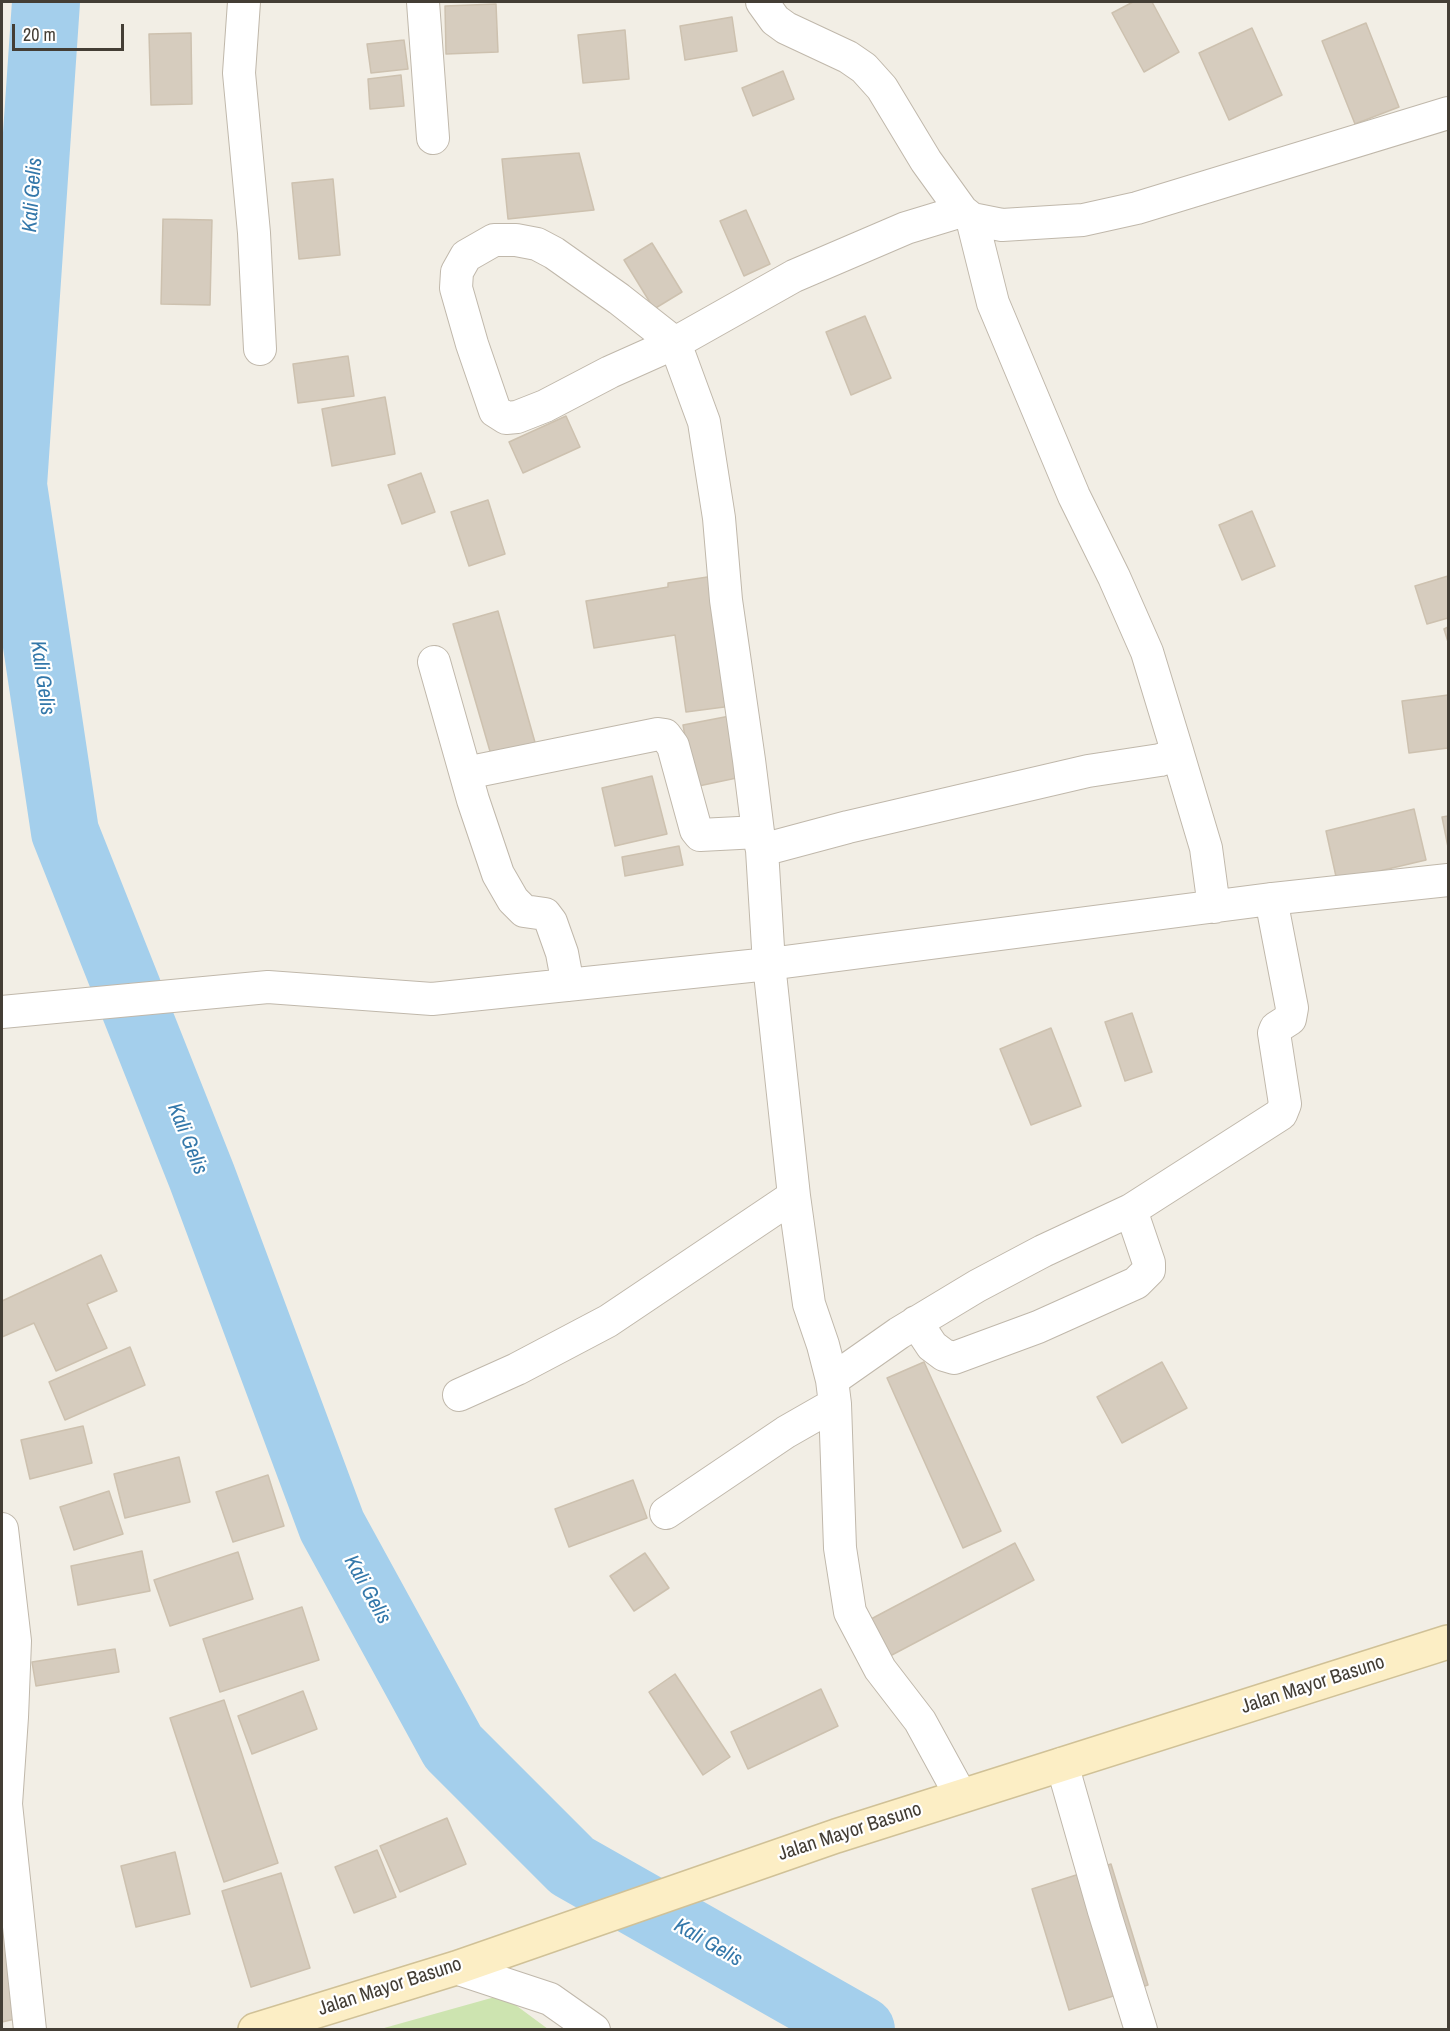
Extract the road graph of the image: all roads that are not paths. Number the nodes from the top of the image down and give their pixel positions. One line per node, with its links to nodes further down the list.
1 (244, 2): 8 (street)
2 (423, 2): 5 (street)
3 (762, 2): 6 (street)
4 (1449, 113): 6 (street)
5 (432, 138)
6 (967, 215): 7 (street); 10 (street)
7 (675, 343): 7 (street); 12 (street)
8 (260, 348)
9 (434, 663): 11 (street)
10 (1178, 754): 12 (street); 15 (street)
11 (466, 773): 12 (street); 17 (street)
12 (760, 841): 16 (street)
13 (1449, 880): 14 (street)
14 (1271, 899): 15 (street); 20 (street)
15 (1214, 907): 16 (street)
16 (769, 964): 17 (street); 19 (street)
17 (568, 985): 18 (street)
18 (2, 1012)
19 (794, 1196): 22 (street); 23 (street)
20 (1131, 1210): 21 (street); 21 (street)
21 (916, 1322): 22 (street)
22 (834, 1392): 24 (street); 28 (street)
23 (459, 1395)
24 (666, 1513)
25 (2, 1528): 30 (street)
26 (1449, 1642): 27 (main road, Jalan Mayor Basuno)
27 (1062, 1764): 28 (main road, Jalan Mayor Basuno); 33 (street)
28 (961, 1796): 29 (main road, Jalan Mayor Basuno)
29 (469, 1962): 31 (main road, Jalan Mayor Basuno); 32 (street)
30 (30, 2030)
31 (255, 2030)
32 (594, 2030)
33 (1141, 2030)

